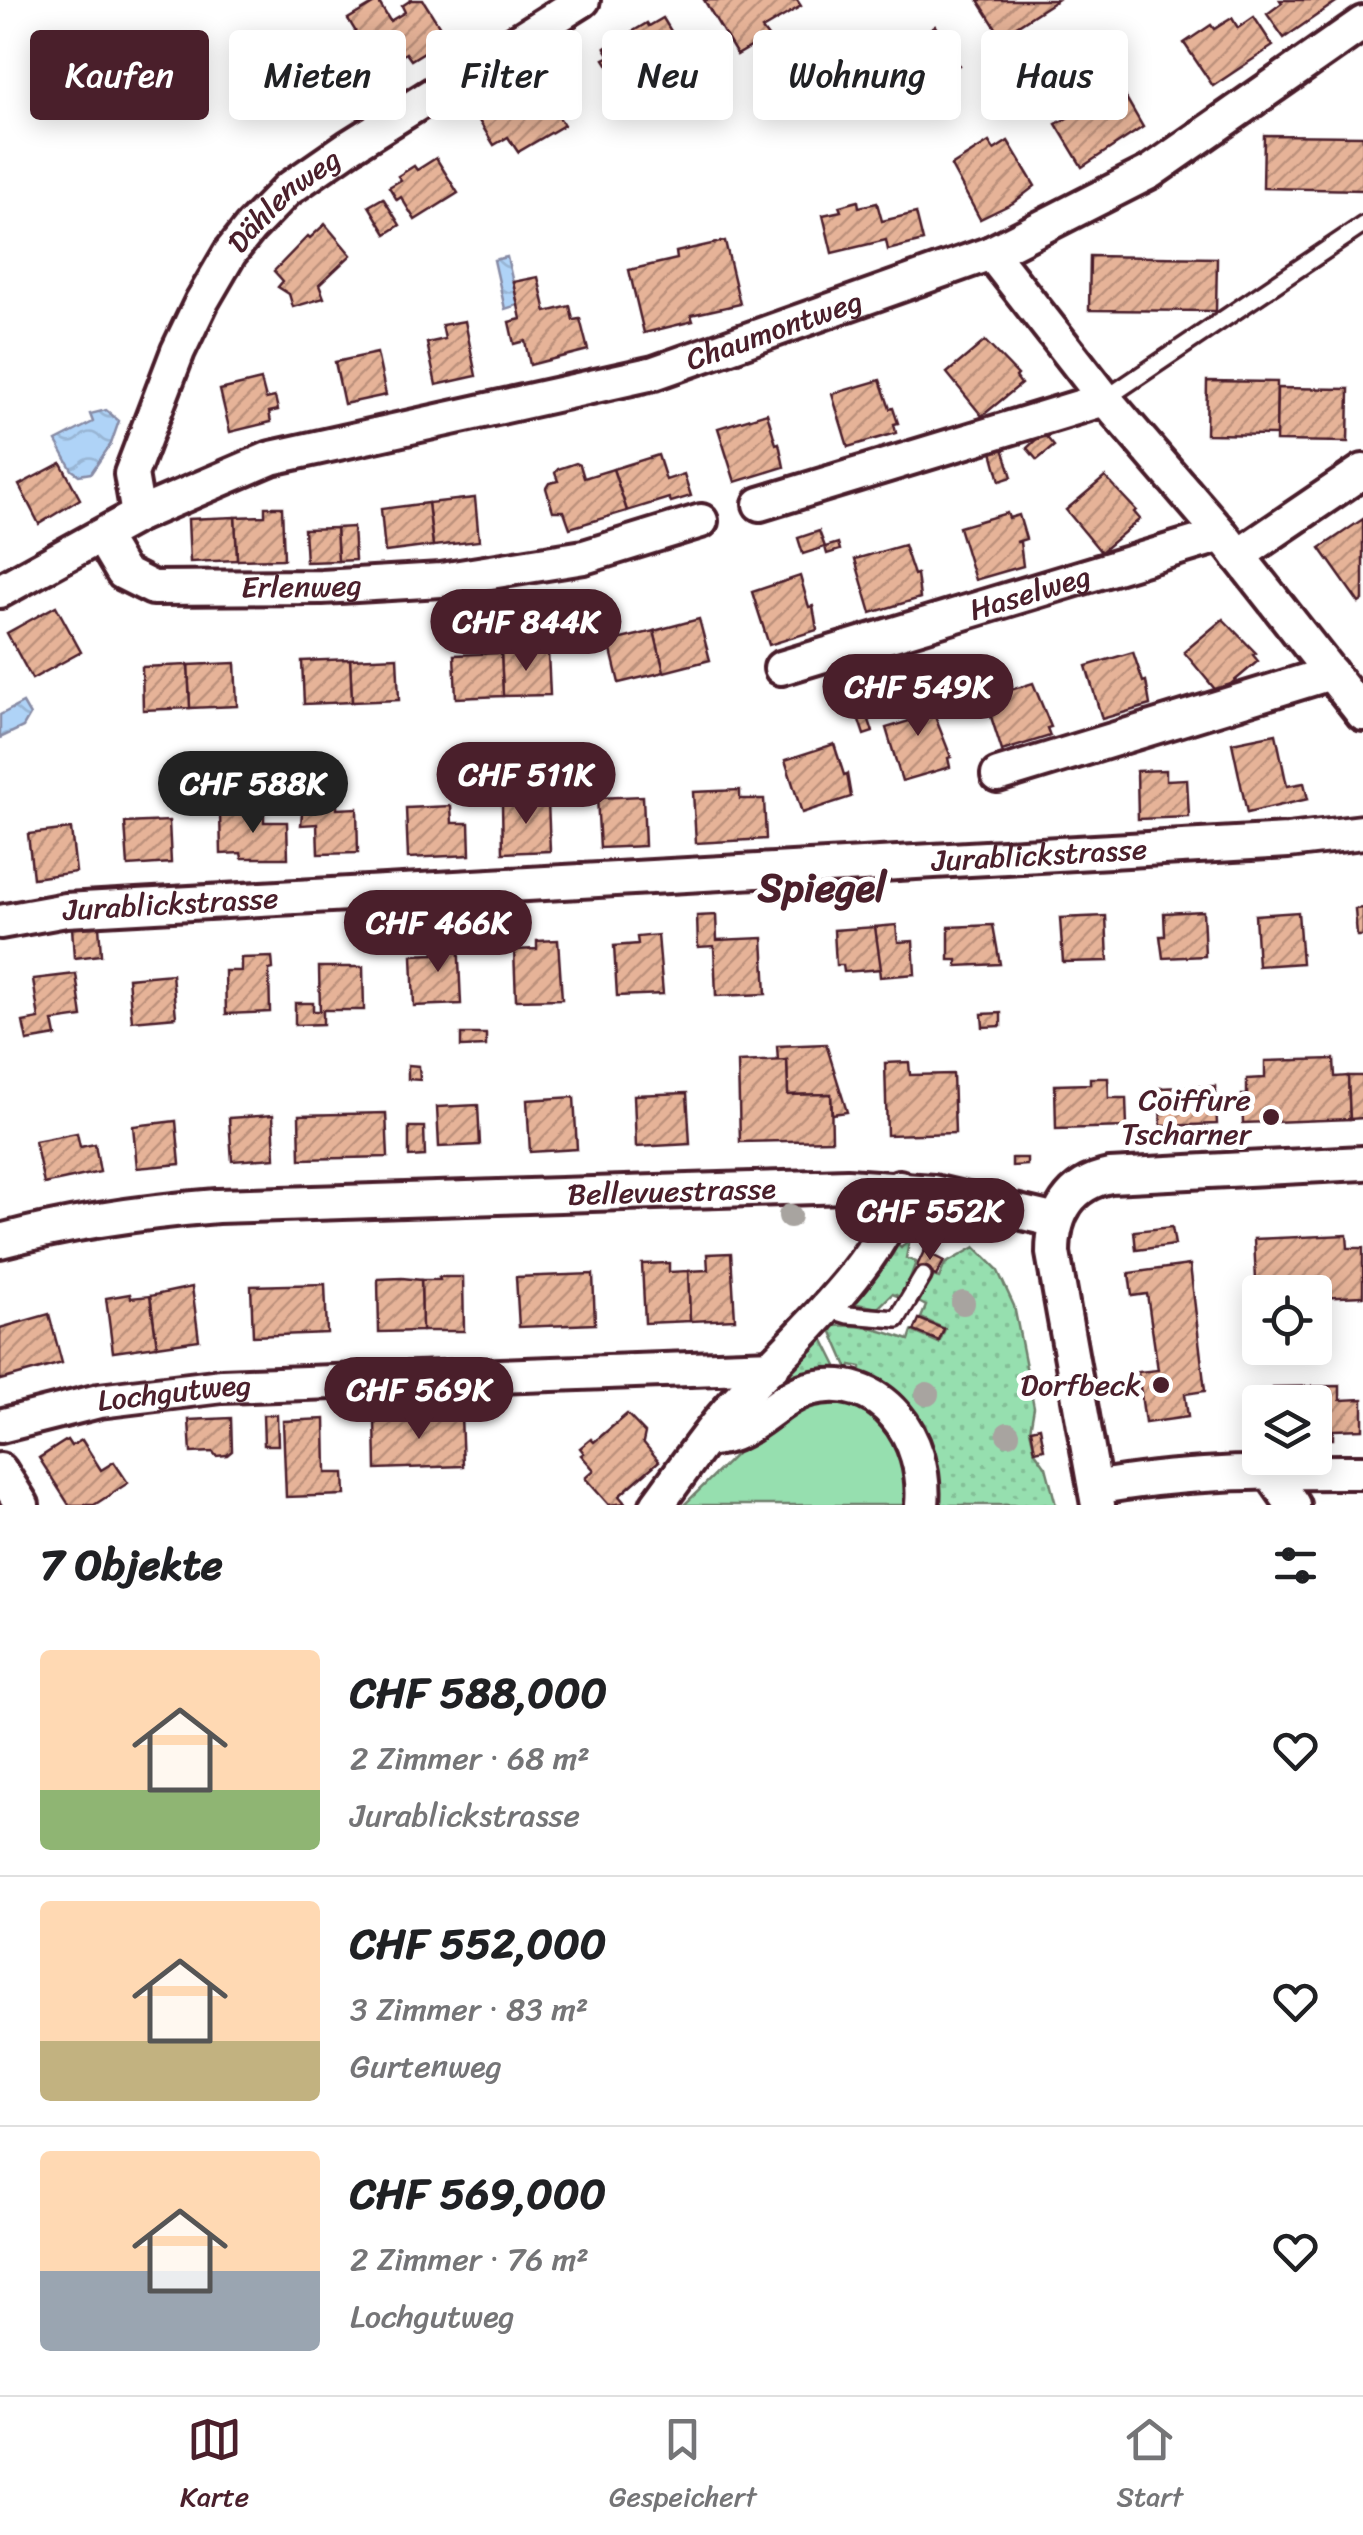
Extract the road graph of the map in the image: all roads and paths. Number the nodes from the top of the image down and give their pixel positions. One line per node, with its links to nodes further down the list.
1 (583, 0): 8 (street, Dählenweg)
2 (1363, 24): 4 (street, Chaumontweg)
3 (1363, 225): 5 (lane)
4 (992, 252): 5 (street); 8 (street, Chaumontweg)
5 (1105, 399): 7 (street); 11 (street)
6 (1363, 471): 11 (street, Haselweg)
7 (760, 504)
8 (138, 515): 10 (street, Chaumontweg)
9 (700, 521): 10 (street, Erlenweg)
10 (101, 536): 12 (street, Chaumontweg)
11 (1230, 546): 13 (street, Haselweg); 14 (street)
12 (0, 591)
13 (780, 668)
14 (1331, 674): 15 (street); 16 (street)
15 (1363, 714)
16 (998, 775)
17 (1363, 832): 18 (street, Jurablickstrasse)
18 (0, 922)
19 (1363, 1163): 21 (street)
20 (899, 1187): 21 (street, Bellevuestrasse); 22 (street, Bellevuestrasse); 24 (street)
21 (1057, 1222): 33 (street)
22 (0, 1241)
23 (923, 1276): 24 (lane)
24 (825, 1308): 25 (street)
25 (772, 1366): 26 (street, Lochgutweg); 27 (street)
26 (0, 1426)
27 (706, 1440): 35 (street); 36 (street)
28 (0, 1470): 34 (street)
29 (1332, 1472): 30 (street)
30 (1363, 1472)
31 (1242, 1474): 33 (street)
32 (1272, 1475): 37 (street)
33 (1097, 1497)
34 (22, 1505)
35 (657, 1505)
36 (922, 1505)
37 (1293, 1505)

